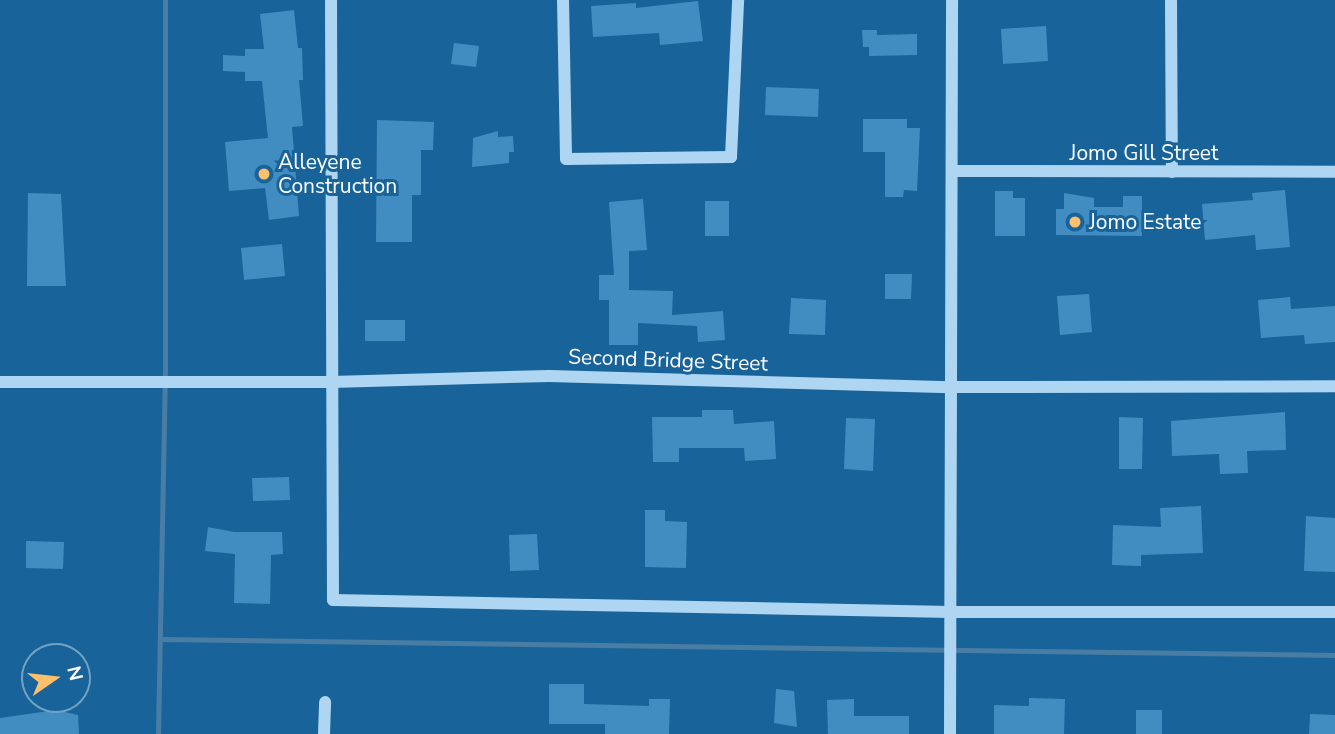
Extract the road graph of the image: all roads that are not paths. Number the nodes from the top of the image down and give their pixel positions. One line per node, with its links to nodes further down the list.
1 (331, 0): 10 (street)
2 (563, 0): 3 (street)
3 (738, 0)
4 (952, 0): 6 (street)
5 (1171, 0): 7 (street)
6 (953, 172): 7 (street, Jomo Gill Street); 12 (street)
7 (1172, 172): 8 (street, Jomo Gill Street)
8 (1335, 172)
9 (0, 382): 10 (street, Second Bridge Street)
10 (331, 382): 12 (street, Second Bridge Street); 13 (street)
11 (1335, 386): 12 (street, Second Bridge Street)
12 (950, 387): 13 (street)
13 (951, 612): 14 (street); 17 (street)
14 (1335, 612)
15 (325, 702): 16 (street)
16 (324, 734)
17 (950, 734)

